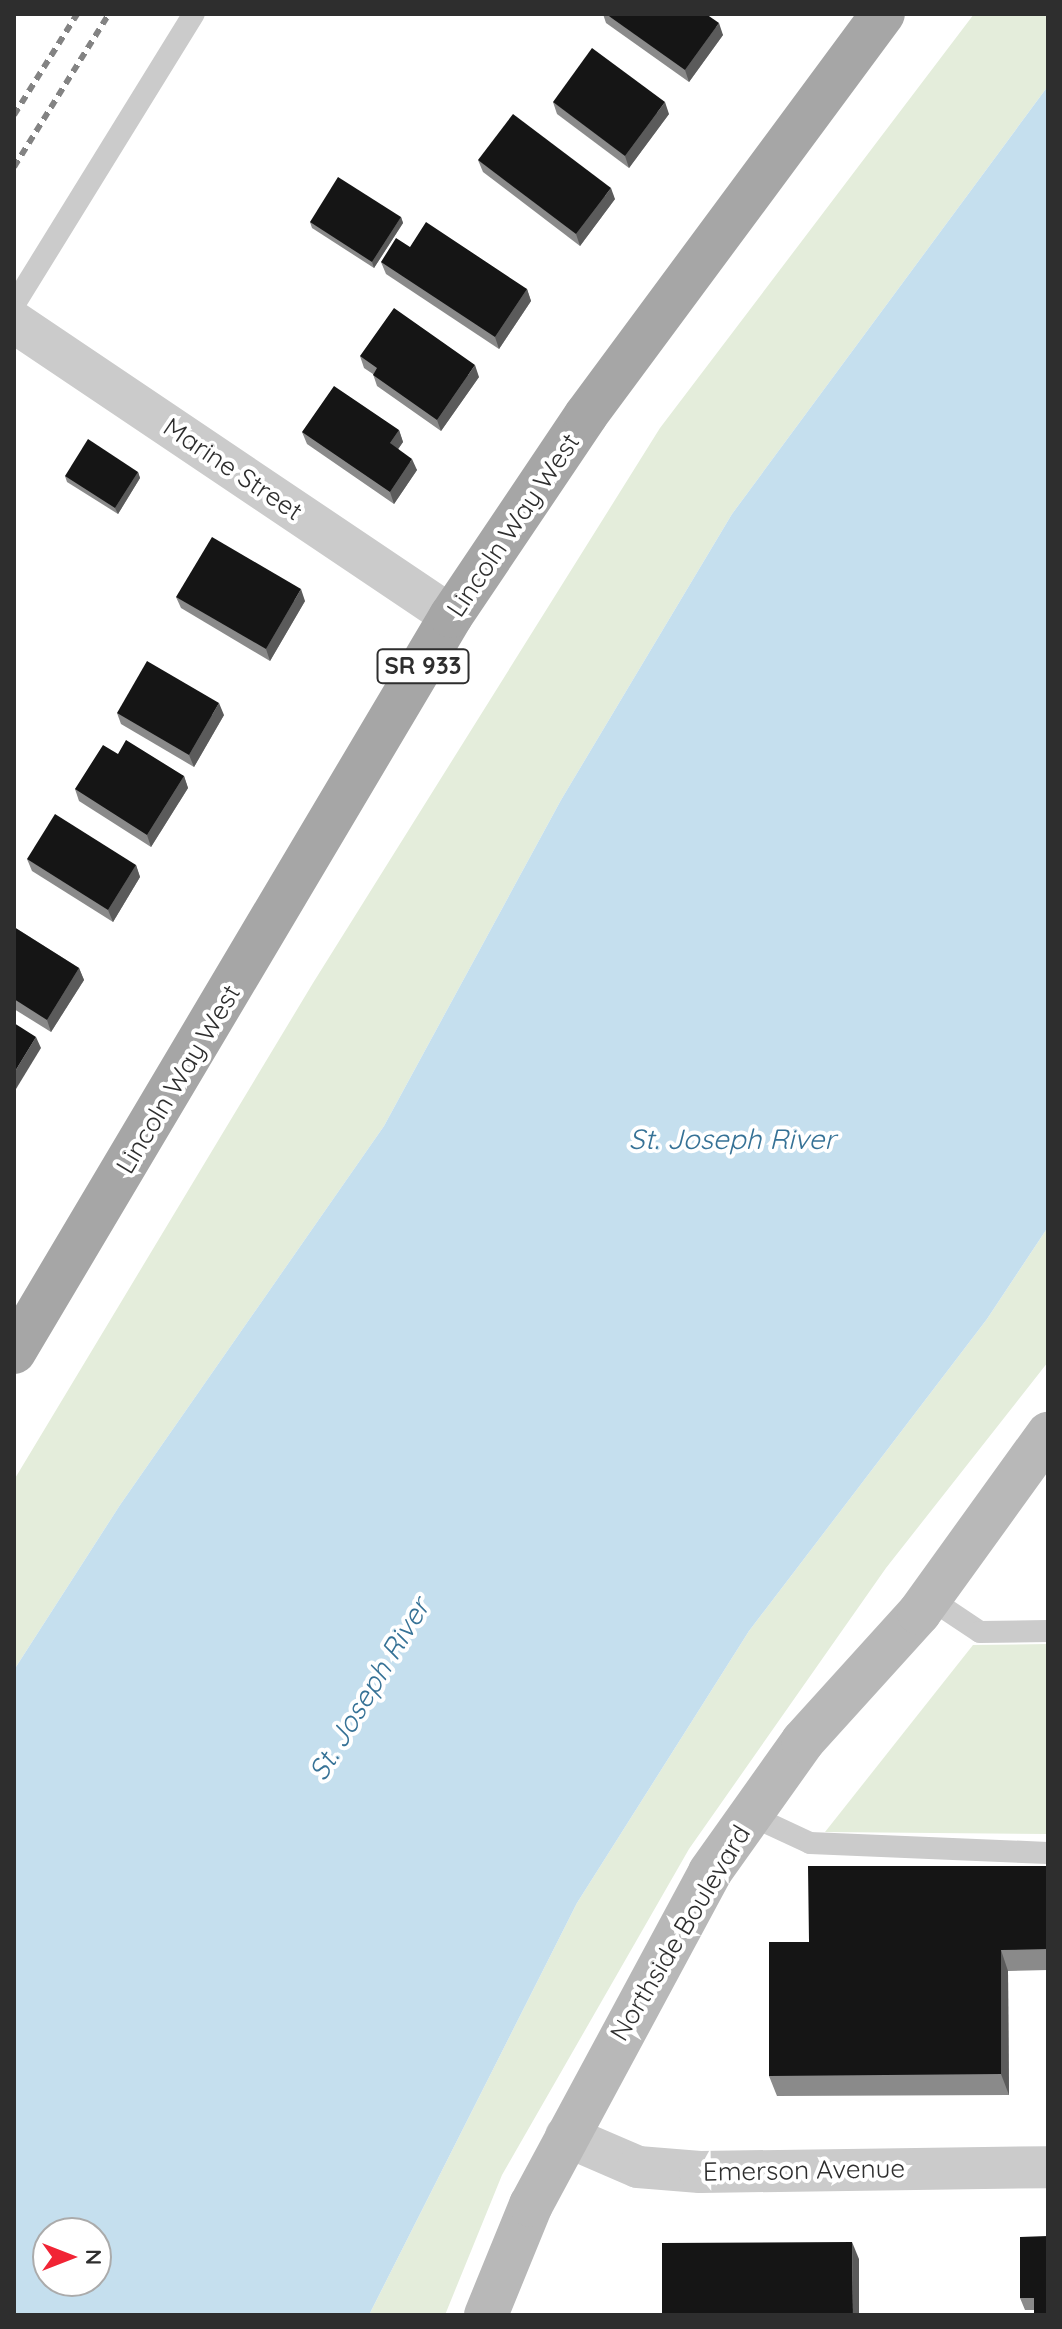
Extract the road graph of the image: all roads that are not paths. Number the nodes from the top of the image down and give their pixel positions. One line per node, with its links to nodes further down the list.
1 (194, 14): 3 (lane)
2 (883, 14): 5 (main road, Lincoln Way West / SR 933)
3 (14, 305)
4 (14, 322): 5 (street, Marine Street)
5 (451, 616): 6 (main road, Lincoln Way West / SR 933)
6 (26, 1306): 7 (main road, Lincoln Way West / SR 933)
7 (14, 1352)
8 (1048, 1434): 9 (street, Northside Boulevard)
9 (929, 1598): 10 (lane); 11 (street, Northside Boulevard)
10 (1048, 1631)
11 (750, 1815): 12 (lane); 13 (street, Northside Boulevard)
12 (1048, 1853)
13 (566, 2136): 14 (street, Emerson Avenue); 15 (street, Northside Boulevard)
14 (1048, 2167)
15 (486, 2315)

